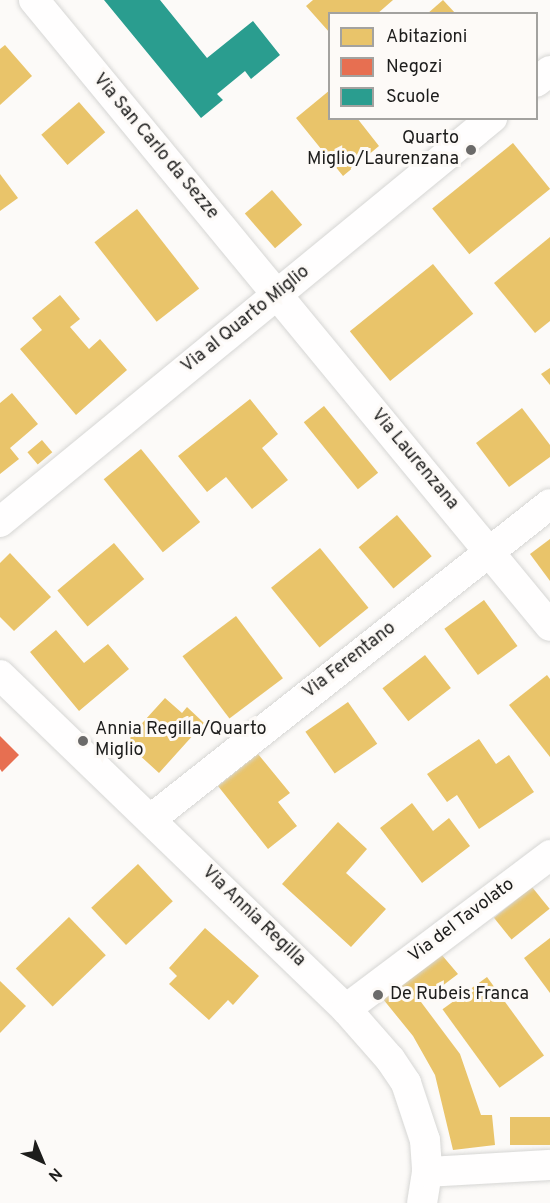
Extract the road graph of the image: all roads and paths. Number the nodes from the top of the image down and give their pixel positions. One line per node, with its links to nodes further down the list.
1 (34, 0): 5 (street, Via San Carlo da Sezze)
2 (550, 71): 3 (street)
3 (538, 81)
4 (490, 120): 5 (street, Via al Quarto Miglio)
5 (277, 294): 7 (street, Via al Quarto Miglio); 8 (street, Via Laurenzana)
6 (550, 504): 8 (street, Via Ferentano)
7 (0, 522)
8 (489, 551): 9 (street, Via Laurenzana); 11 (street, Via Ferentano)
9 (550, 626)
10 (0, 675): 11 (street, Via Annia Regilla)
11 (151, 819): 13 (street, Via Annia Regilla)
12 (550, 855): 13 (street, Via del Tavolato)
13 (346, 1009): 15 (street, Via Annia Regilla)
14 (550, 1165): 15 (street)
15 (427, 1172): 16 (street, Via Annia Regilla)
16 (422, 1203)

